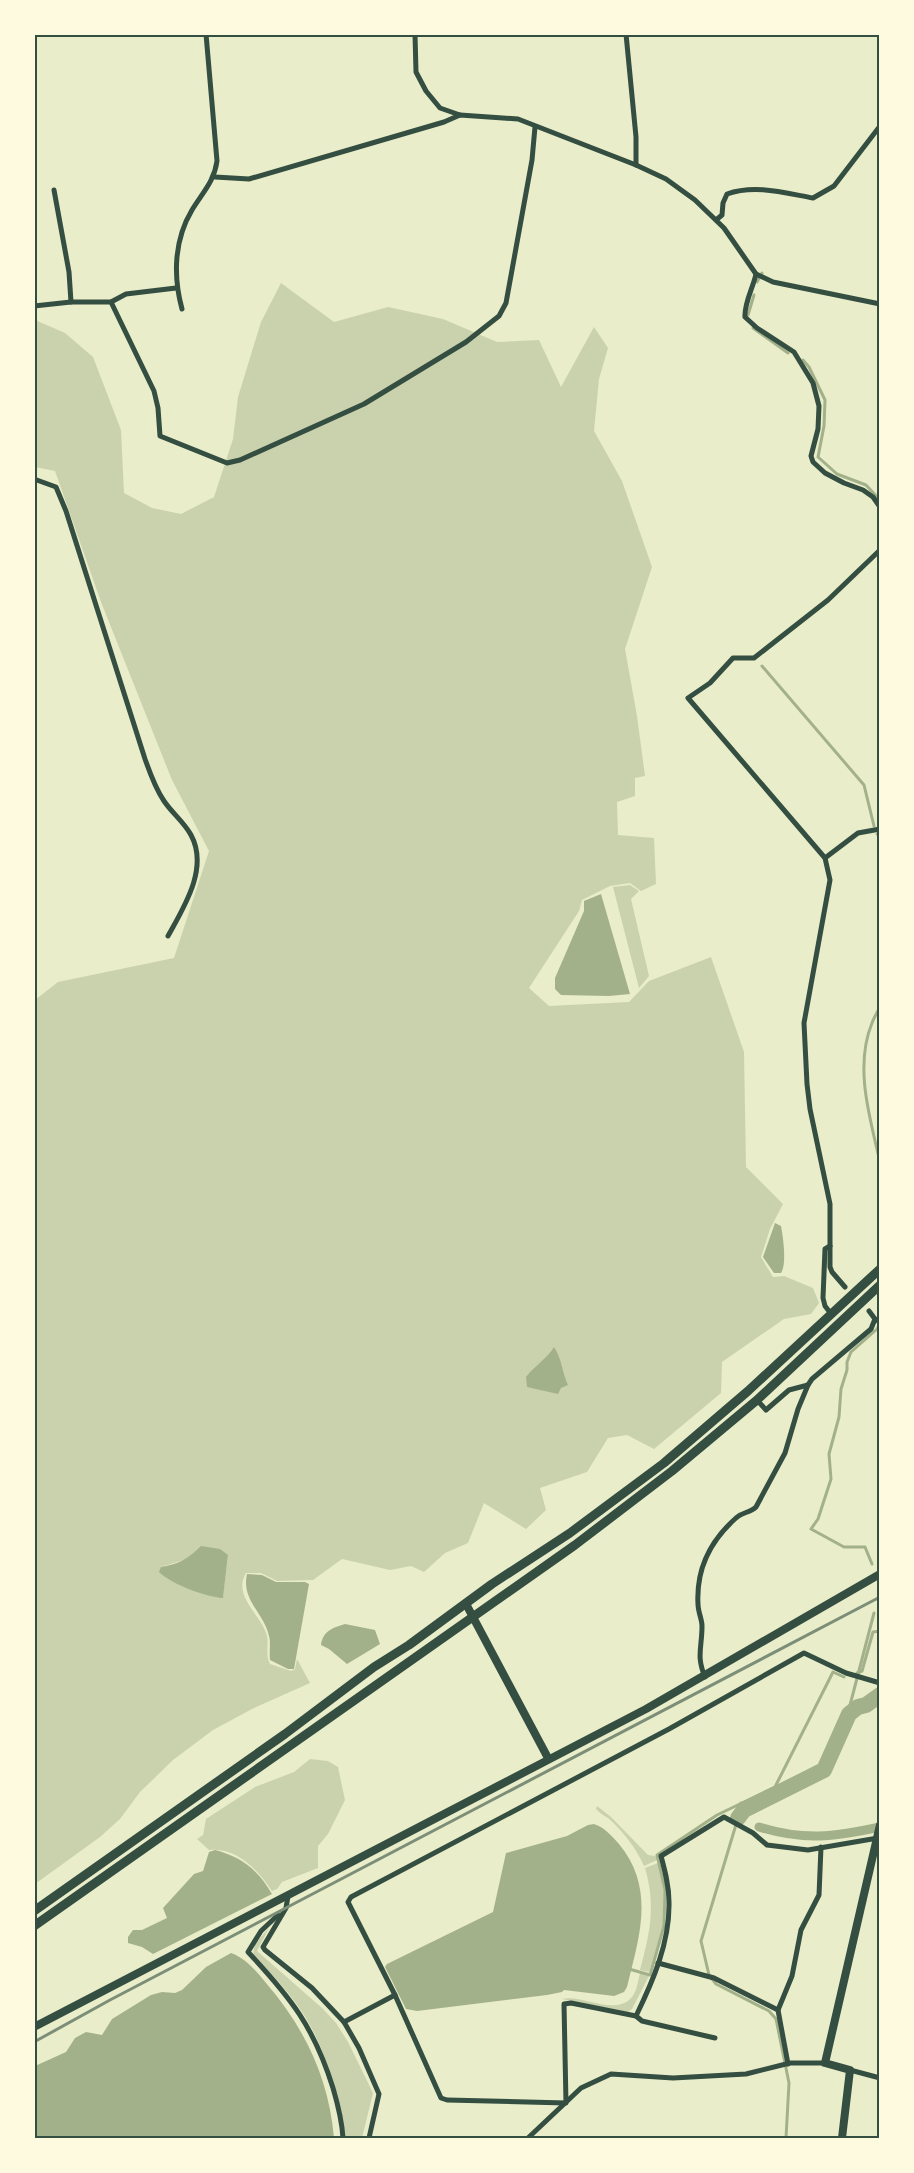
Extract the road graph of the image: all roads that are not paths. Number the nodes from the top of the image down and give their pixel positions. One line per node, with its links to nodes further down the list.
1 (206, 34): 8 (street)
2 (415, 34): 4 (street)
3 (626, 34): 7 (street)
4 (460, 115): 6 (street); 8 (street)
5 (879, 126): 10 (street)
6 (535, 127): 7 (street); 14 (street)
7 (636, 165): 10 (street)
8 (215, 177): 12 (street)
9 (54, 190): 13 (street)
10 (716, 219): 11 (street)
11 (759, 275): 15 (street); 19 (street)
12 (176, 288): 14 (street); 17 (street)
13 (71, 302): 14 (street); 16 (street)
14 (111, 302)
15 (879, 304)
16 (34, 306)
17 (182, 309)
18 (34, 479): 23 (street)
19 (879, 507)
20 (879, 550): 22 (street)
21 (879, 829): 22 (street)
22 (825, 858): 24 (street)
23 (168, 936)
24 (830, 1246): 27 (street); 29 (street)
25 (879, 1269): 29 (highway)
26 (879, 1285): 32 (highway)
27 (845, 1287)
28 (869, 1311): 30 (street)
29 (832, 1315): 34 (highway)
30 (878, 1321): 31 (street)
31 (807, 1385): 32 (street); 36 (street)
32 (757, 1400): 35 (highway)
33 (879, 1574): 36 (main road)
34 (466, 1604): 35 (main road); 43 (highway)
35 (474, 1616): 38 (main road); 44 (highway)
36 (705, 1677): 38 (main road)
37 (879, 1683): 46 (street)
38 (548, 1758): 41 (main road)
39 (878, 1833): 40 (street); 52 (main road)
40 (821, 1847): 45 (street); 47 (street)
41 (288, 1896): 42 (street); 50 (main road)
42 (286, 1908): 49 (street); 57 (street)
43 (34, 1911)
44 (34, 1926)
45 (658, 1962): 47 (street); 48 (street)
46 (395, 1995): 49 (street); 56 (street)
47 (778, 2010): 53 (street)
48 (636, 2016): 51 (street); 56 (street)
49 (344, 2022): 58 (street)
50 (34, 2027)
51 (716, 2038)
52 (825, 2062): 53 (street); 54 (main road)
53 (786, 2065): 56 (street)
54 (850, 2070): 55 (street); 60 (main road)
55 (879, 2078)
56 (566, 2103): 59 (street)
57 (343, 2139)
58 (369, 2139)
59 (528, 2139)
60 (842, 2139)

